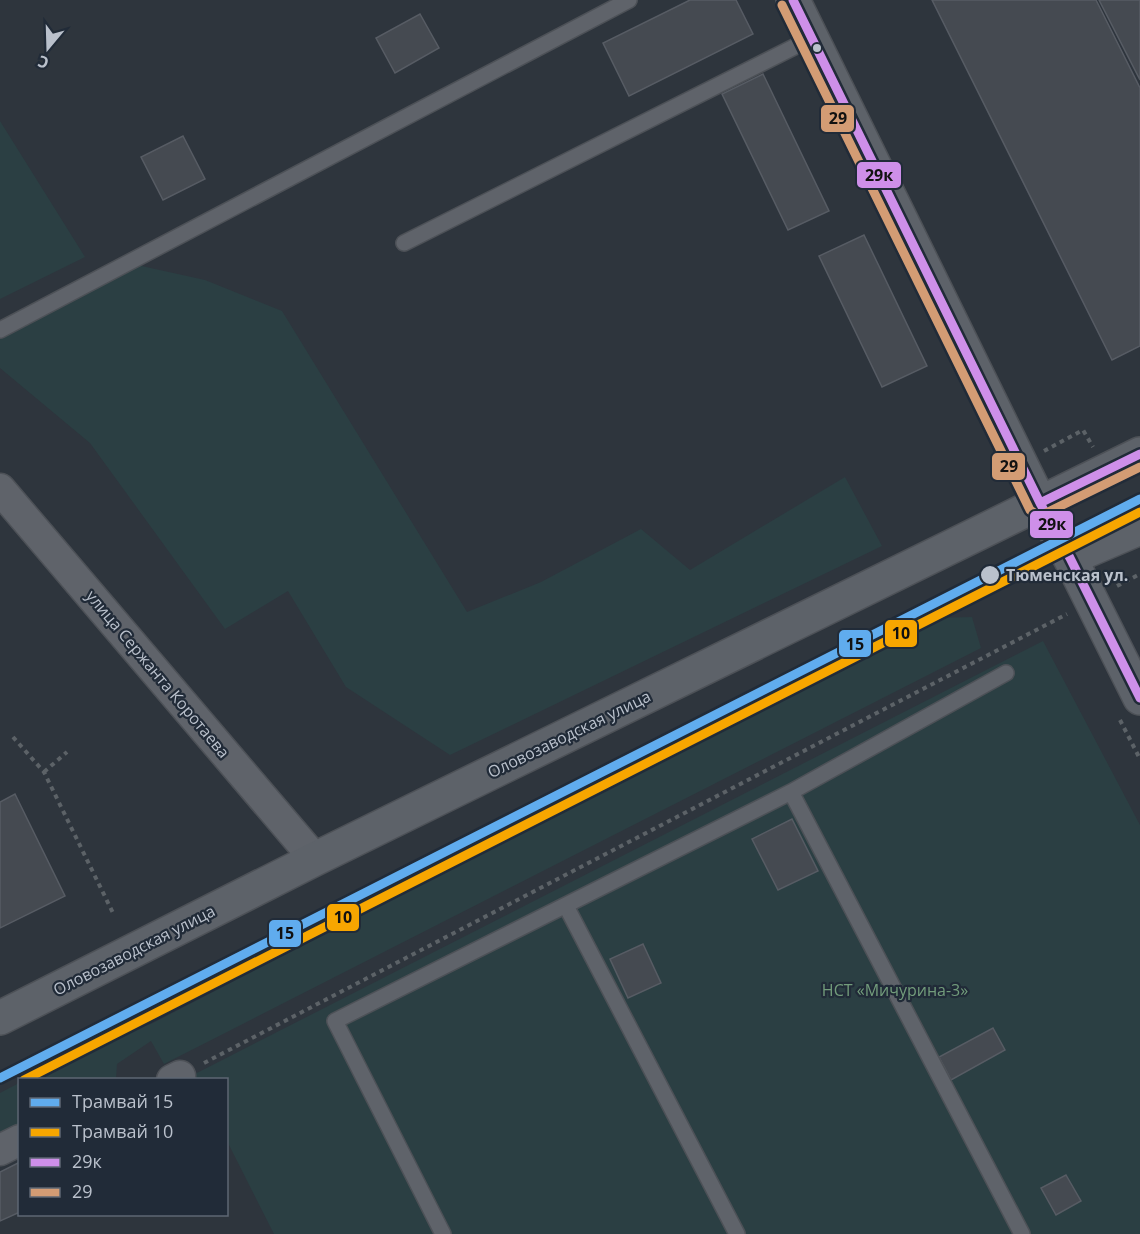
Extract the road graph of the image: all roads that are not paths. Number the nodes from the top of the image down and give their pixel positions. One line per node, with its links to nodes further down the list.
1 (629, 0): 5 (lane)
2 (793, 0): 3 (street)
3 (812, 38): 4 (lane); 8 (street)
4 (404, 243)
5 (0, 330)
6 (1140, 454): 8 (street, Оловозаводская улица)
7 (0, 489): 14 (street, улица Сержанта Коротаева)
8 (1040, 503): 10 (street); 14 (street, Оловозаводская улица)
9 (1140, 528): 10 (street)
10 (1070, 558): 12 (street)
11 (1006, 673): 13 (lane)
12 (1140, 698)
13 (791, 792): 15 (lane); 21 (lane)
14 (315, 859): 16 (street, Оловозаводская улица)
15 (566, 906): 19 (lane); 20 (lane)
16 (0, 1017)
17 (18, 1141): 18 (street)
18 (0, 1150)
19 (443, 1234)
20 (737, 1234)
21 (1022, 1234)

